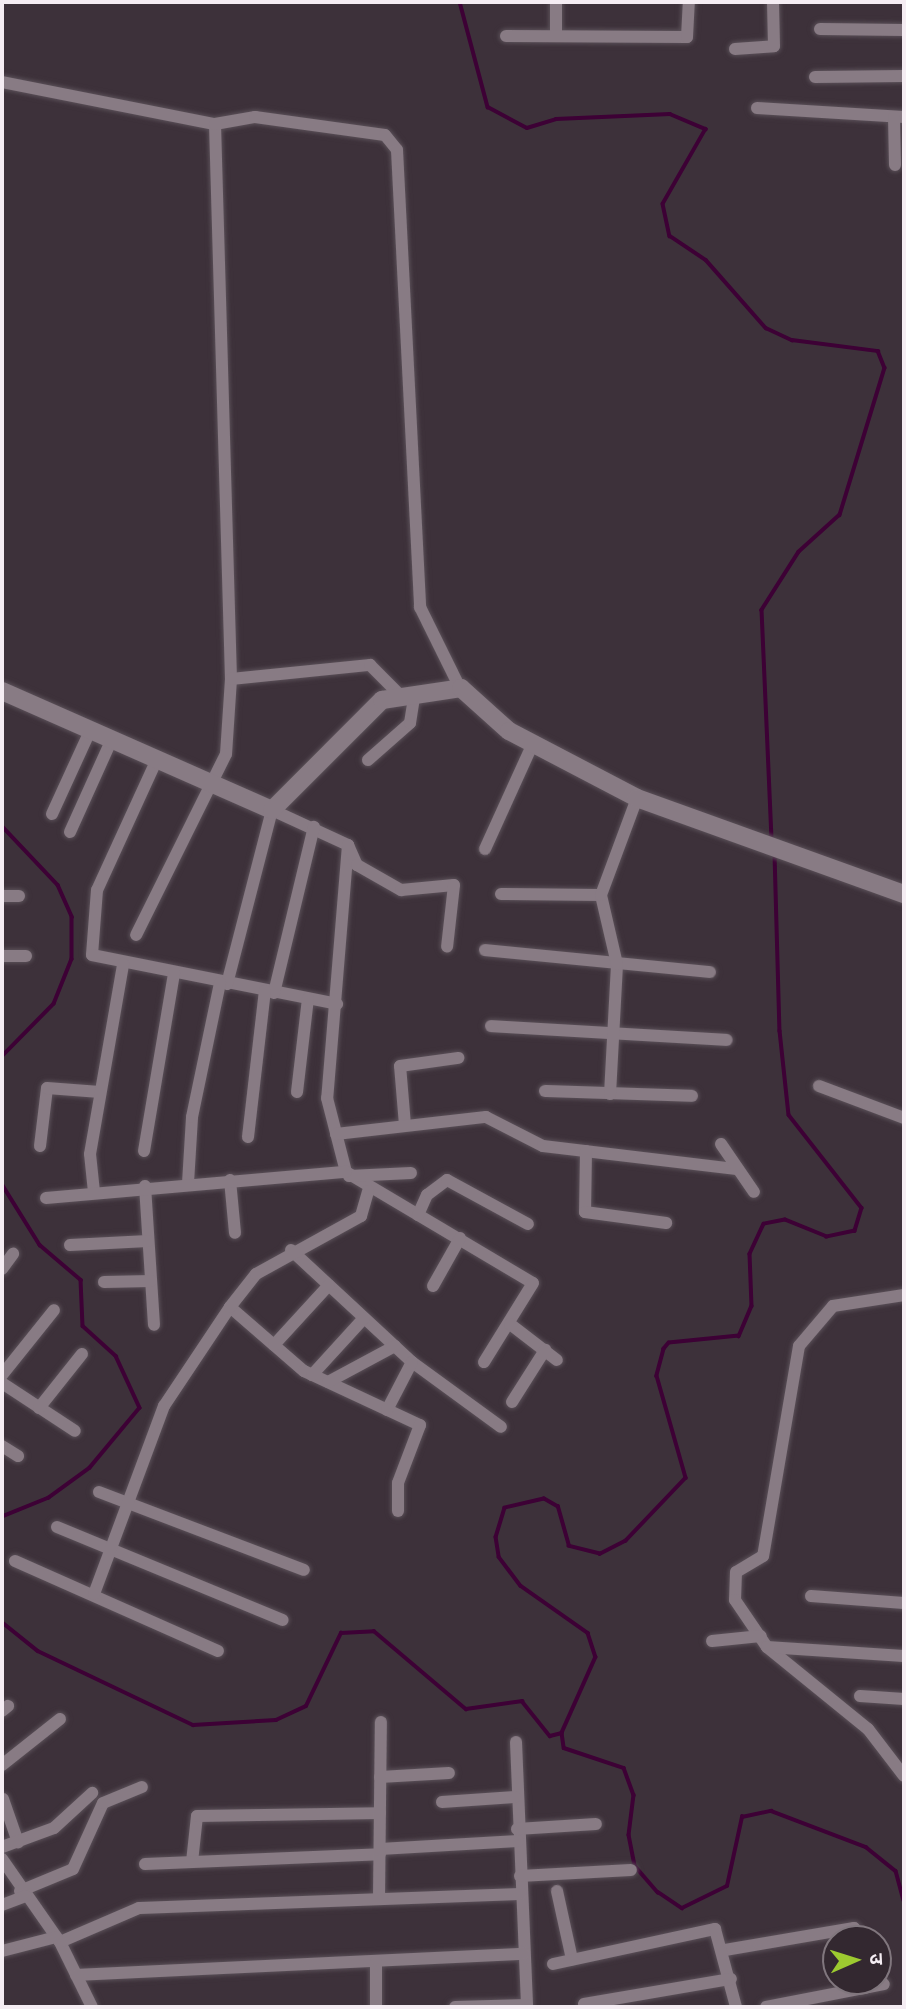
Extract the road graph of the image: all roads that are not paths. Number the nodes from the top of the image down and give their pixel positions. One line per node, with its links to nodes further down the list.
1 (556, 2): 7 (street)
2 (689, 2): 7 (street)
3 (773, 2): 8 (street)
4 (820, 29): 5 (street)
5 (904, 30)
6 (506, 36): 7 (street)
7 (556, 36)
8 (735, 49)
9 (904, 76): 10 (street)
10 (815, 77)
11 (2, 82): 14 (street)
12 (757, 108): 13 (street)
13 (899, 117): 15 (street)
14 (215, 124): 16 (street); 17 (street)
15 (895, 165)
16 (230, 679): 19 (street); 25 (street)
17 (460, 688): 19 (street); 22 (street)
18 (2, 691): 20 (street)
19 (408, 694): 24 (street); 27 (street)
20 (90, 731): 21 (street); 28 (street)
21 (112, 739): 23 (street); 30 (street)
22 (533, 743): 26 (street); 32 (street)
23 (158, 757): 25 (street); 43 (street)
24 (368, 760)
25 (212, 778): 27 (street); 38 (street)
26 (637, 798): 34 (street); 35 (street)
27 (272, 810): 29 (street); 47 (street)
28 (52, 814)
29 (314, 827): 31 (street); 48 (street)
30 (70, 832)
31 (348, 845): 39 (street); 50 (street)
32 (485, 849)
33 (501, 894): 35 (street)
34 (904, 894)
35 (601, 895): 44 (street)
36 (2, 896): 37 (street)
37 (19, 896)
38 (136, 934)
39 (447, 947)
40 (485, 950): 44 (street)
41 (2, 956): 42 (street)
42 (26, 957)
43 (123, 964): 46 (street); 57 (street)
44 (617, 964): 45 (street); 52 (street)
45 (710, 972)
46 (174, 973): 47 (street); 67 (street)
47 (223, 983): 48 (street); 73 (street)
48 (270, 992): 49 (street); 64 (street)
49 (308, 999): 50 (street); 58 (street)
50 (337, 1004): 63 (street)
51 (491, 1026): 52 (street)
52 (611, 1033): 53 (street); 59 (street)
53 (727, 1040)
54 (458, 1058): 62 (street)
55 (819, 1086): 61 (street)
56 (545, 1091): 59 (street)
57 (100, 1092): 66 (street); 76 (street)
58 (297, 1092)
59 (610, 1094): 60 (street)
60 (692, 1096)
61 (904, 1118)
62 (405, 1125): 63 (street); 68 (street)
63 (336, 1134): 71 (street)
64 (248, 1137)
65 (721, 1144): 69 (street)
66 (40, 1146)
67 (144, 1151)
68 (586, 1151): 69 (street); 80 (street)
69 (737, 1170): 77 (street)
70 (411, 1173): 71 (street)
71 (348, 1174): 72 (street); 75 (street)
72 (230, 1180): 73 (street); 82 (street)
73 (188, 1183): 74 (street)
74 (145, 1186): 76 (street); 84 (street)
75 (368, 1191): 79 (street); 86 (street)
76 (94, 1192): 78 (street)
77 (754, 1192)
78 (46, 1198)
79 (418, 1215): 81 (street); 83 (street)
80 (666, 1223)
81 (528, 1224)
82 (235, 1233)
83 (460, 1238): 92 (street); 97 (street)
84 (148, 1241): 85 (street); 89 (street)
85 (70, 1245)
86 (291, 1250): 91 (street); 94 (street)
87 (13, 1254): 88 (street)
88 (2, 1269)
89 (151, 1281): 90 (street); 98 (street)
90 (104, 1282)
91 (329, 1285): 96 (street); 99 (street)
92 (433, 1286)
93 (904, 1295): 129 (street)
94 (230, 1307): 99 (street); 118 (street)
95 (54, 1310): 106 (street)
96 (364, 1318): 100 (street); 107 (street)
97 (510, 1324): 101 (street); 105 (street)
98 (155, 1325)
99 (274, 1345): 107 (street)
100 (395, 1346): 104 (street); 108 (street)
101 (545, 1350): 103 (street); 110 (street)
102 (82, 1354): 111 (street)
103 (556, 1360)
104 (412, 1362): 112 (street); 113 (street)
105 (484, 1362)
106 (2, 1375)
107 (312, 1375): 108 (street)
108 (328, 1382): 112 (street)
109 (2, 1383): 111 (street)
110 (512, 1402)
111 (39, 1408): 114 (street)
112 (387, 1410): 119 (street)
113 (501, 1427)
114 (75, 1431)
115 (2, 1446): 116 (street)
116 (18, 1456)
117 (99, 1492): 118 (street)
118 (128, 1503): 121 (street); 123 (street)
119 (398, 1511)
120 (57, 1527): 121 (street)
121 (111, 1549): 124 (street); 127 (street)
122 (15, 1561): 124 (street)
123 (304, 1570)
124 (94, 1594): 130 (street)
125 (811, 1596): 126 (street)
126 (904, 1602)
127 (283, 1620)
128 (712, 1641): 129 (street)
129 (764, 1642): 131 (street); 139 (street)
130 (219, 1651)
131 (904, 1656)
132 (860, 1696): 133 (street)
133 (904, 1699)
134 (60, 1719): 137 (street)
135 (381, 1722): 140 (street)
136 (516, 1742): 143 (street)
137 (2, 1765)
138 (449, 1773): 140 (street)
139 (904, 1776)
140 (380, 1777): 146 (street)
141 (142, 1787): 158 (street)
142 (92, 1793): 149 (street)
143 (515, 1797): 145 (street); 148 (street)
144 (3, 1799): 149 (street)
145 (442, 1802)
146 (380, 1812): 151 (street); 153 (street)
147 (596, 1824): 148 (street)
148 (517, 1835): 151 (street); 156 (street)
149 (19, 1842): 150 (street)
150 (2, 1847)
151 (380, 1852): 153 (street); 160 (street)
152 (2, 1859): 158 (street)
153 (192, 1862): 154 (street)
154 (145, 1864)
155 (631, 1870): 156 (street)
156 (520, 1876): 159 (street)
157 (557, 1891): 167 (street)
158 (22, 1894): 161 (street); 163 (street)
159 (521, 1894): 160 (street); 166 (street)
160 (379, 1899): 163 (street)
161 (2, 1905)
162 (822, 1934): 165 (street)
163 (58, 1940): 164 (street); 170 (street)
164 (2, 1951)
165 (725, 1951): 167 (street); 171 (street)
166 (524, 1954): 168 (street); 174 (street)
167 (572, 1959): 169 (street)
168 (376, 1961): 170 (street); 176 (street)
169 (553, 1964)
170 (76, 1975): 175 (street)
171 (731, 1979): 173 (street); 178 (street)
172 (823, 1995): 179 (street)
173 (584, 2004)
174 (527, 2006): 177 (street)
175 (92, 2007)
176 (376, 2007)
177 (455, 2007)
178 (736, 2007)
179 (766, 2007)

